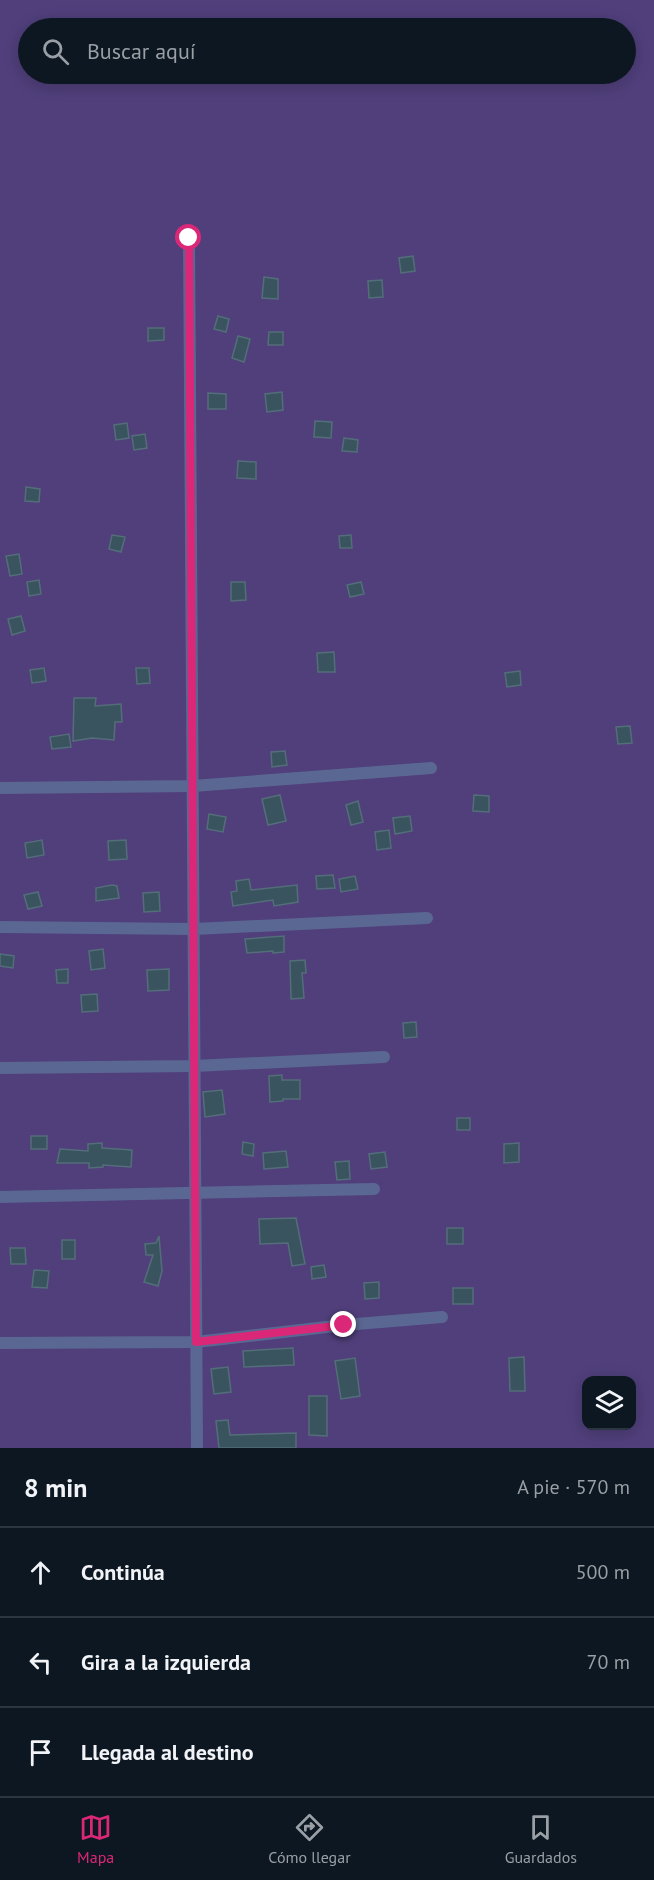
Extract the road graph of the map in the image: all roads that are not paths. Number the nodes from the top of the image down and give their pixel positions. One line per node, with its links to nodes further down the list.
1 (189, 238): 3 (street)
2 (431, 768): 3 (street)
3 (193, 786): 4 (street); 7 (street)
4 (0, 788)
5 (427, 918): 7 (street)
6 (0, 927): 7 (street)
7 (194, 929): 9 (street)
8 (384, 1057): 9 (street)
9 (194, 1066): 10 (street); 12 (street)
10 (0, 1068)
11 (374, 1190): 12 (street)
12 (195, 1194): 13 (street); 15 (street)
13 (0, 1197)
14 (442, 1317): 15 (street)
15 (196, 1342): 16 (street); 17 (street)
16 (0, 1343)
17 (197, 1448)

